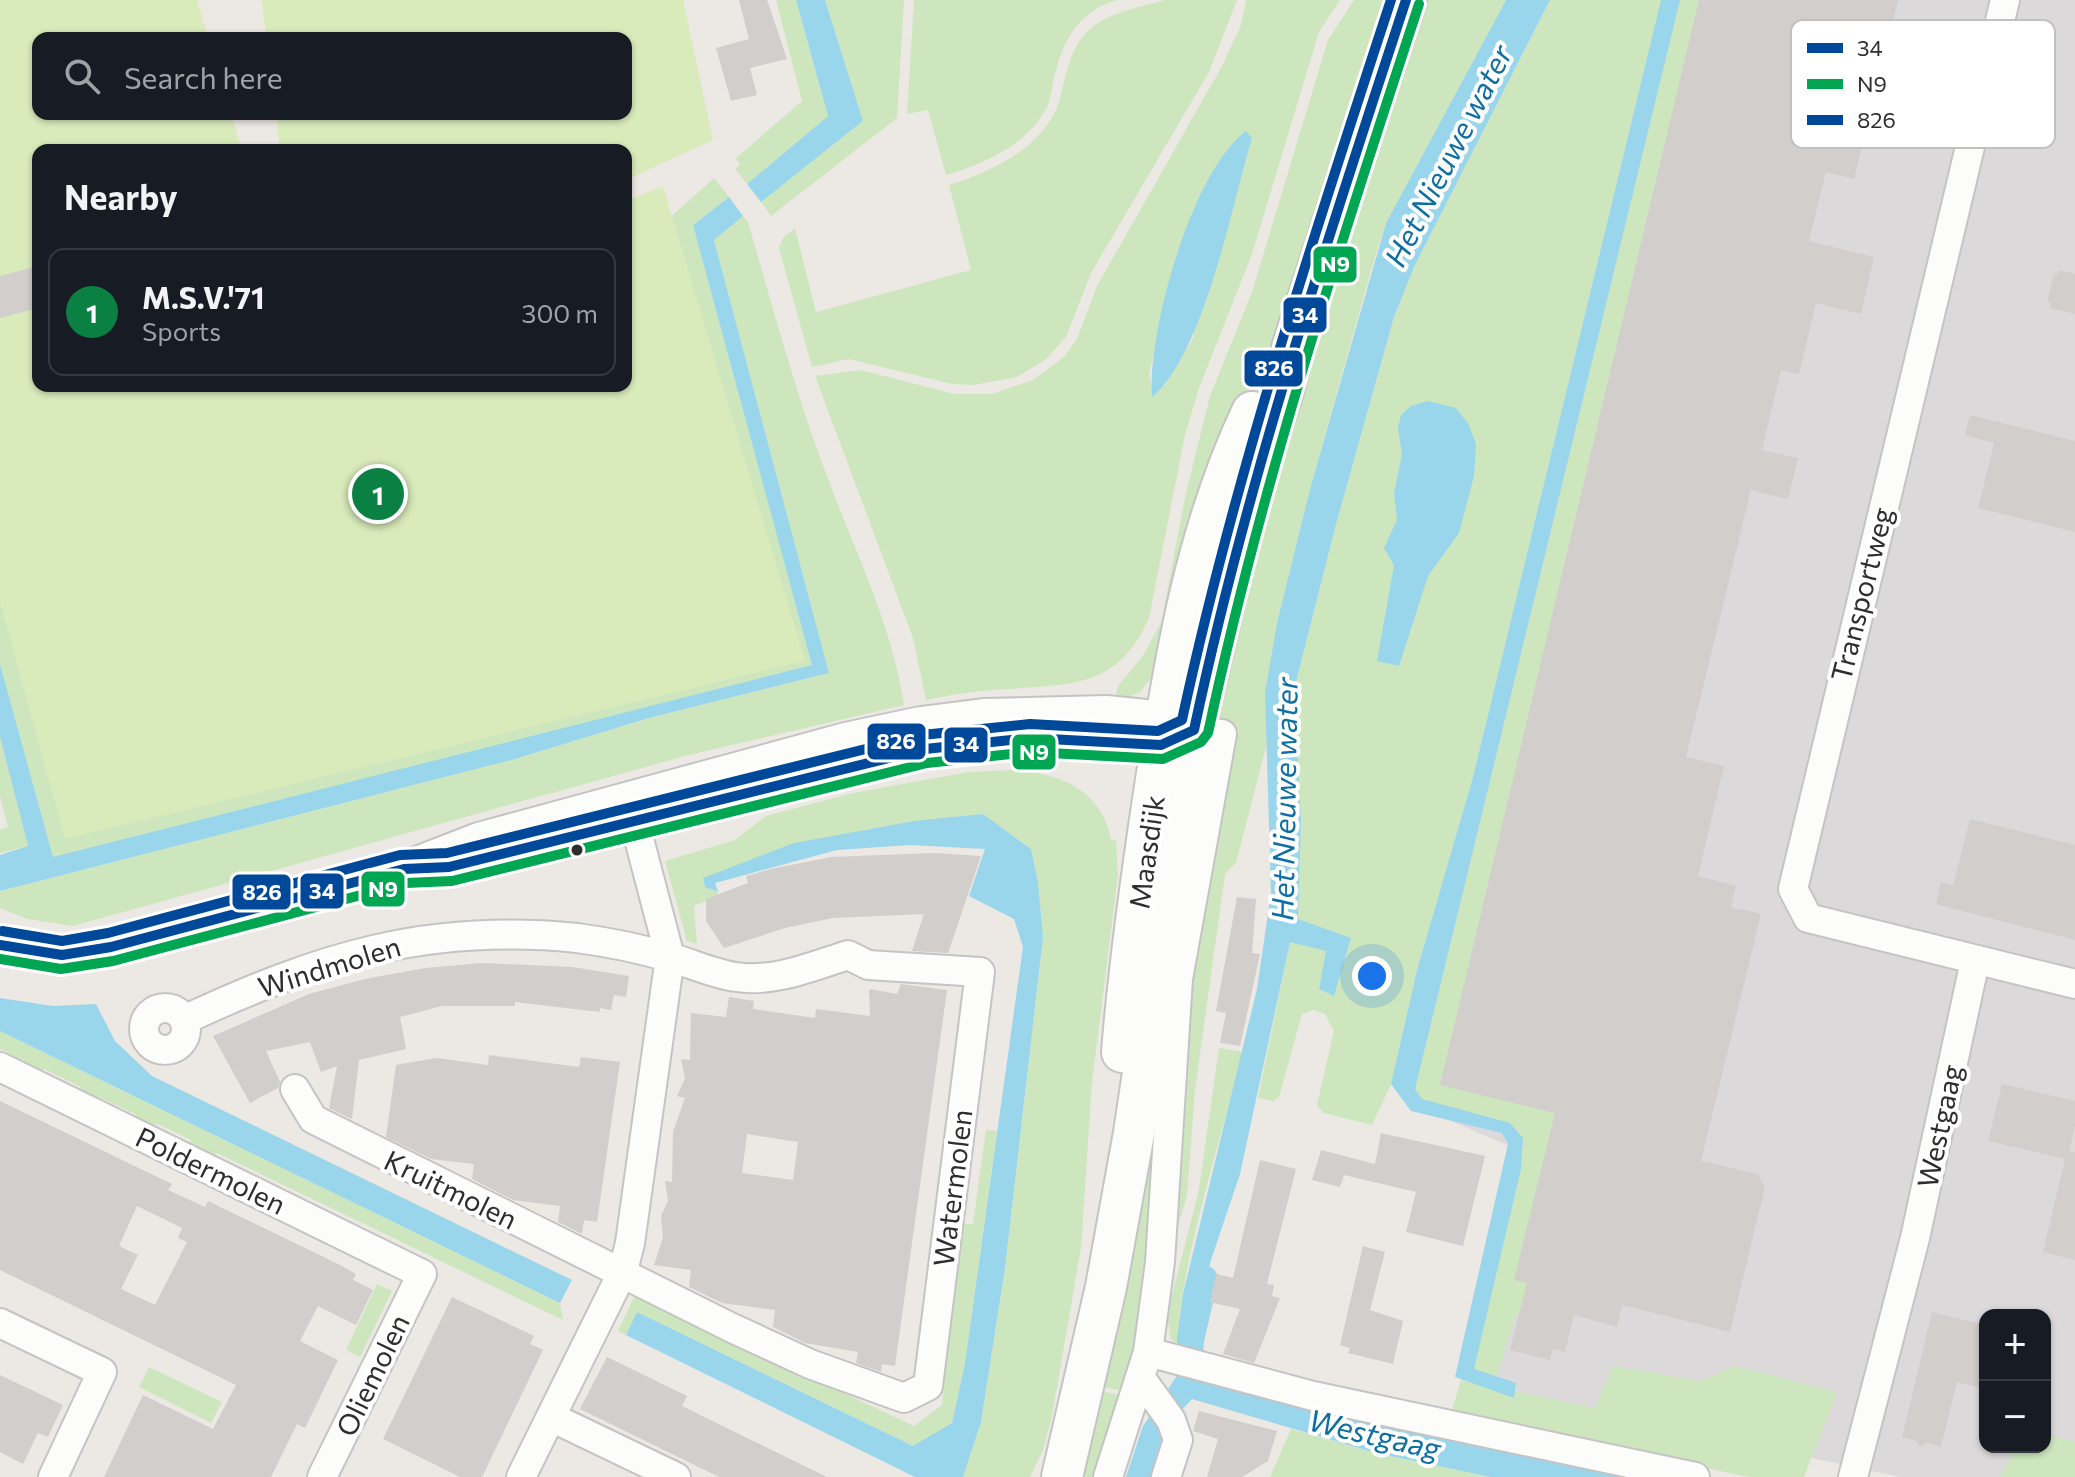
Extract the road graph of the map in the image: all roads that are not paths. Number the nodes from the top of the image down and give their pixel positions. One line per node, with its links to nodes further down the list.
1 (1406, 0): 5 (main road, Maasdijk)
2 (2005, 0): 3 (street, Transportweg)
3 (2000, 20)
4 (1970, 148): 9 (street, Transportweg)
5 (1173, 731): 6 (street); 17 (street, Maasdijk); 24 (main road, Maasdijk)
6 (632, 811): 7 (street); 8 (street)
7 (0, 945)
8 (670, 957): 11 (street, Windmolen); 14 (street); 14 (street, Watermolen)
9 (1975, 961): 10 (street, Transportweg); 28 (street, Westgaag)
10 (2075, 984)
11 (184, 1020)
12 (0, 1067): 15 (street, Poldermolen)
13 (295, 1089): 14 (street, Kruitmolen)
14 (623, 1271): 19 (street)
15 (422, 1274): 21 (street, Oliemolen)
16 (0, 1323): 20 (street)
17 (1148, 1352): 18 (street, Maasdijk); 27 (street)
18 (1152, 1400): 25 (street, Maasdijk); 26 (street)
19 (551, 1417): 22 (street); 23 (street)
20 (53, 1477)
21 (322, 1477)
22 (521, 1477)
23 (676, 1477)
24 (1062, 1477)
25 (1108, 1477)
26 (1166, 1477)
27 (1695, 1477)
28 (1853, 1477)

